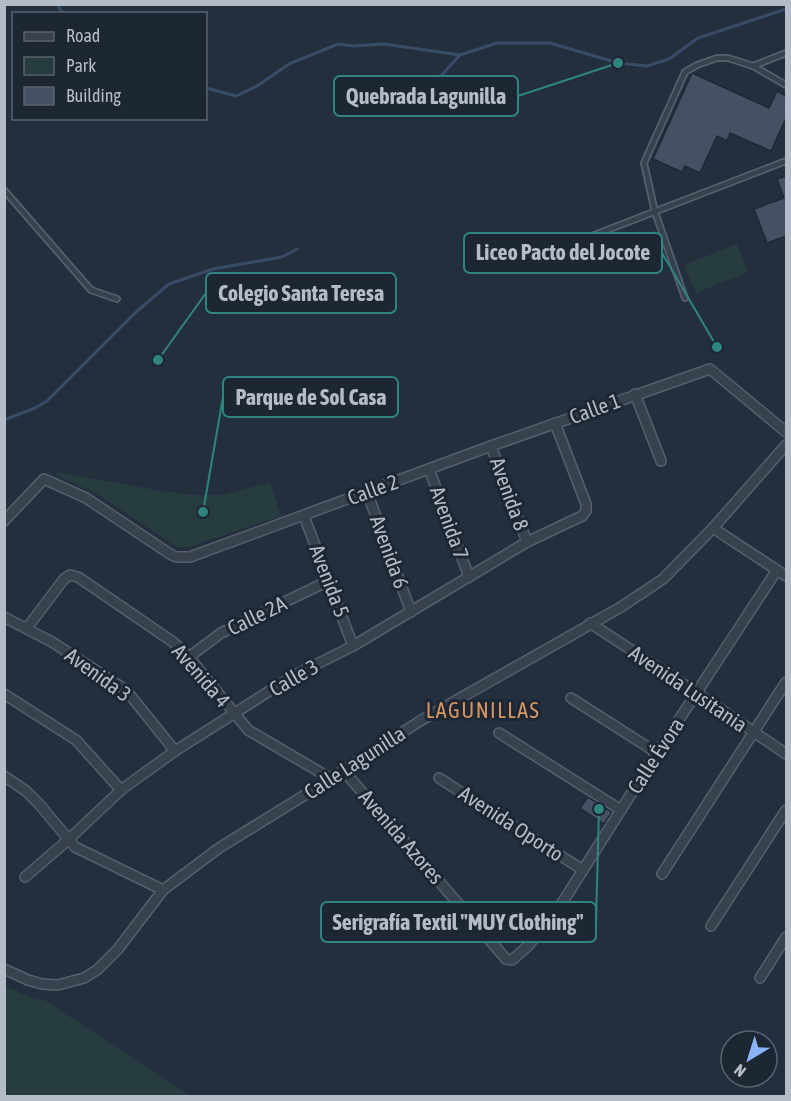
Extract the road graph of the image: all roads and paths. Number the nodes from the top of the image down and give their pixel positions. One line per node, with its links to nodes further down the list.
1 (786, 53): 2 (lane)
2 (753, 66): 3 (lane); 6 (lane)
3 (786, 85)
4 (786, 161): 6 (lane)
5 (4, 190): 9 (lane)
6 (655, 212): 7 (lane); 8 (lane)
7 (519, 264)
8 (685, 298)
9 (117, 299)
10 (635, 394): 11 (street, Calle 1); 12 (street, Calle 1); 15 (street)
11 (555, 423): 14 (street, Calle 2); 21 (street, Calle 3)
12 (786, 432)
13 (786, 445): 20 (street, Calle Lagunilla)
14 (492, 446): 16 (street, Calle 2); 21 (street, Avenida 8)
15 (661, 461)
16 (429, 469): 17 (street, Calle 2); 24 (street, Avenida 7)
17 (367, 492): 18 (street, Calle 2); 26 (street, Avenida 6)
18 (304, 516): 19 (street, Calle 2); 25 (street, Avenida 5)
19 (4, 522)
20 (713, 528): 22 (street); 28 (street, Calle Lagunilla)
21 (526, 542): 24 (street, Calle 3)
22 (777, 570): 23 (street); 33 (street, Calle Évora)
23 (786, 576)
24 (469, 577): 26 (street, Calle 3)
25 (328, 581): 30 (street, Avenida 5); 31 (street, Calle 2A)
26 (411, 612): 30 (street, Calle 3)
27 (4, 617): 29 (street, Avenida 3)
28 (590, 624): 33 (street, Avenida Lusitania); 42 (street, Calle Lagunilla)
29 (27, 628): 31 (street, Avenida 4); 39 (street, Avenida 3)
30 (353, 646): 36 (street, Calle 3)
31 (189, 657): 36 (street, Avenida 4)
32 (786, 682): 38 (street)
33 (698, 693): 38 (street, Avenida Lusitania); 40 (street, Calle Évora)
34 (4, 694): 46 (street)
35 (571, 698): 40 (street)
36 (234, 714): 39 (street, Calle 3); 44 (street, Avenida 4)
37 (499, 733): 47 (street)
38 (754, 733): 41 (street, Avenida Lusitania); 51 (street)
39 (175, 751): 46 (street, Calle 3)
40 (657, 753): 47 (street, Calle Évora)
41 (786, 754)
42 (344, 770): 44 (street, Calle Lagunilla); 56 (street, Avenida Azores)
43 (4, 776): 49 (street)
44 (330, 778): 53 (street, Calle Lagunilla)
45 (439, 778): 50 (street, Avenida Oporto)
46 (121, 790): 49 (street, Calle 3)
47 (621, 810): 50 (street, Calle Évora)
48 (786, 810): 54 (street)
49 (69, 840): 52 (street, Calle 3); 53 (street)
50 (583, 870): 56 (street, Calle Évora)
51 (662, 874)
52 (25, 877)
53 (163, 890): 57 (street, Calle Lagunilla)
54 (711, 926)
55 (786, 937): 58 (street)
56 (506, 959)
57 (4, 969)
58 (760, 978)

